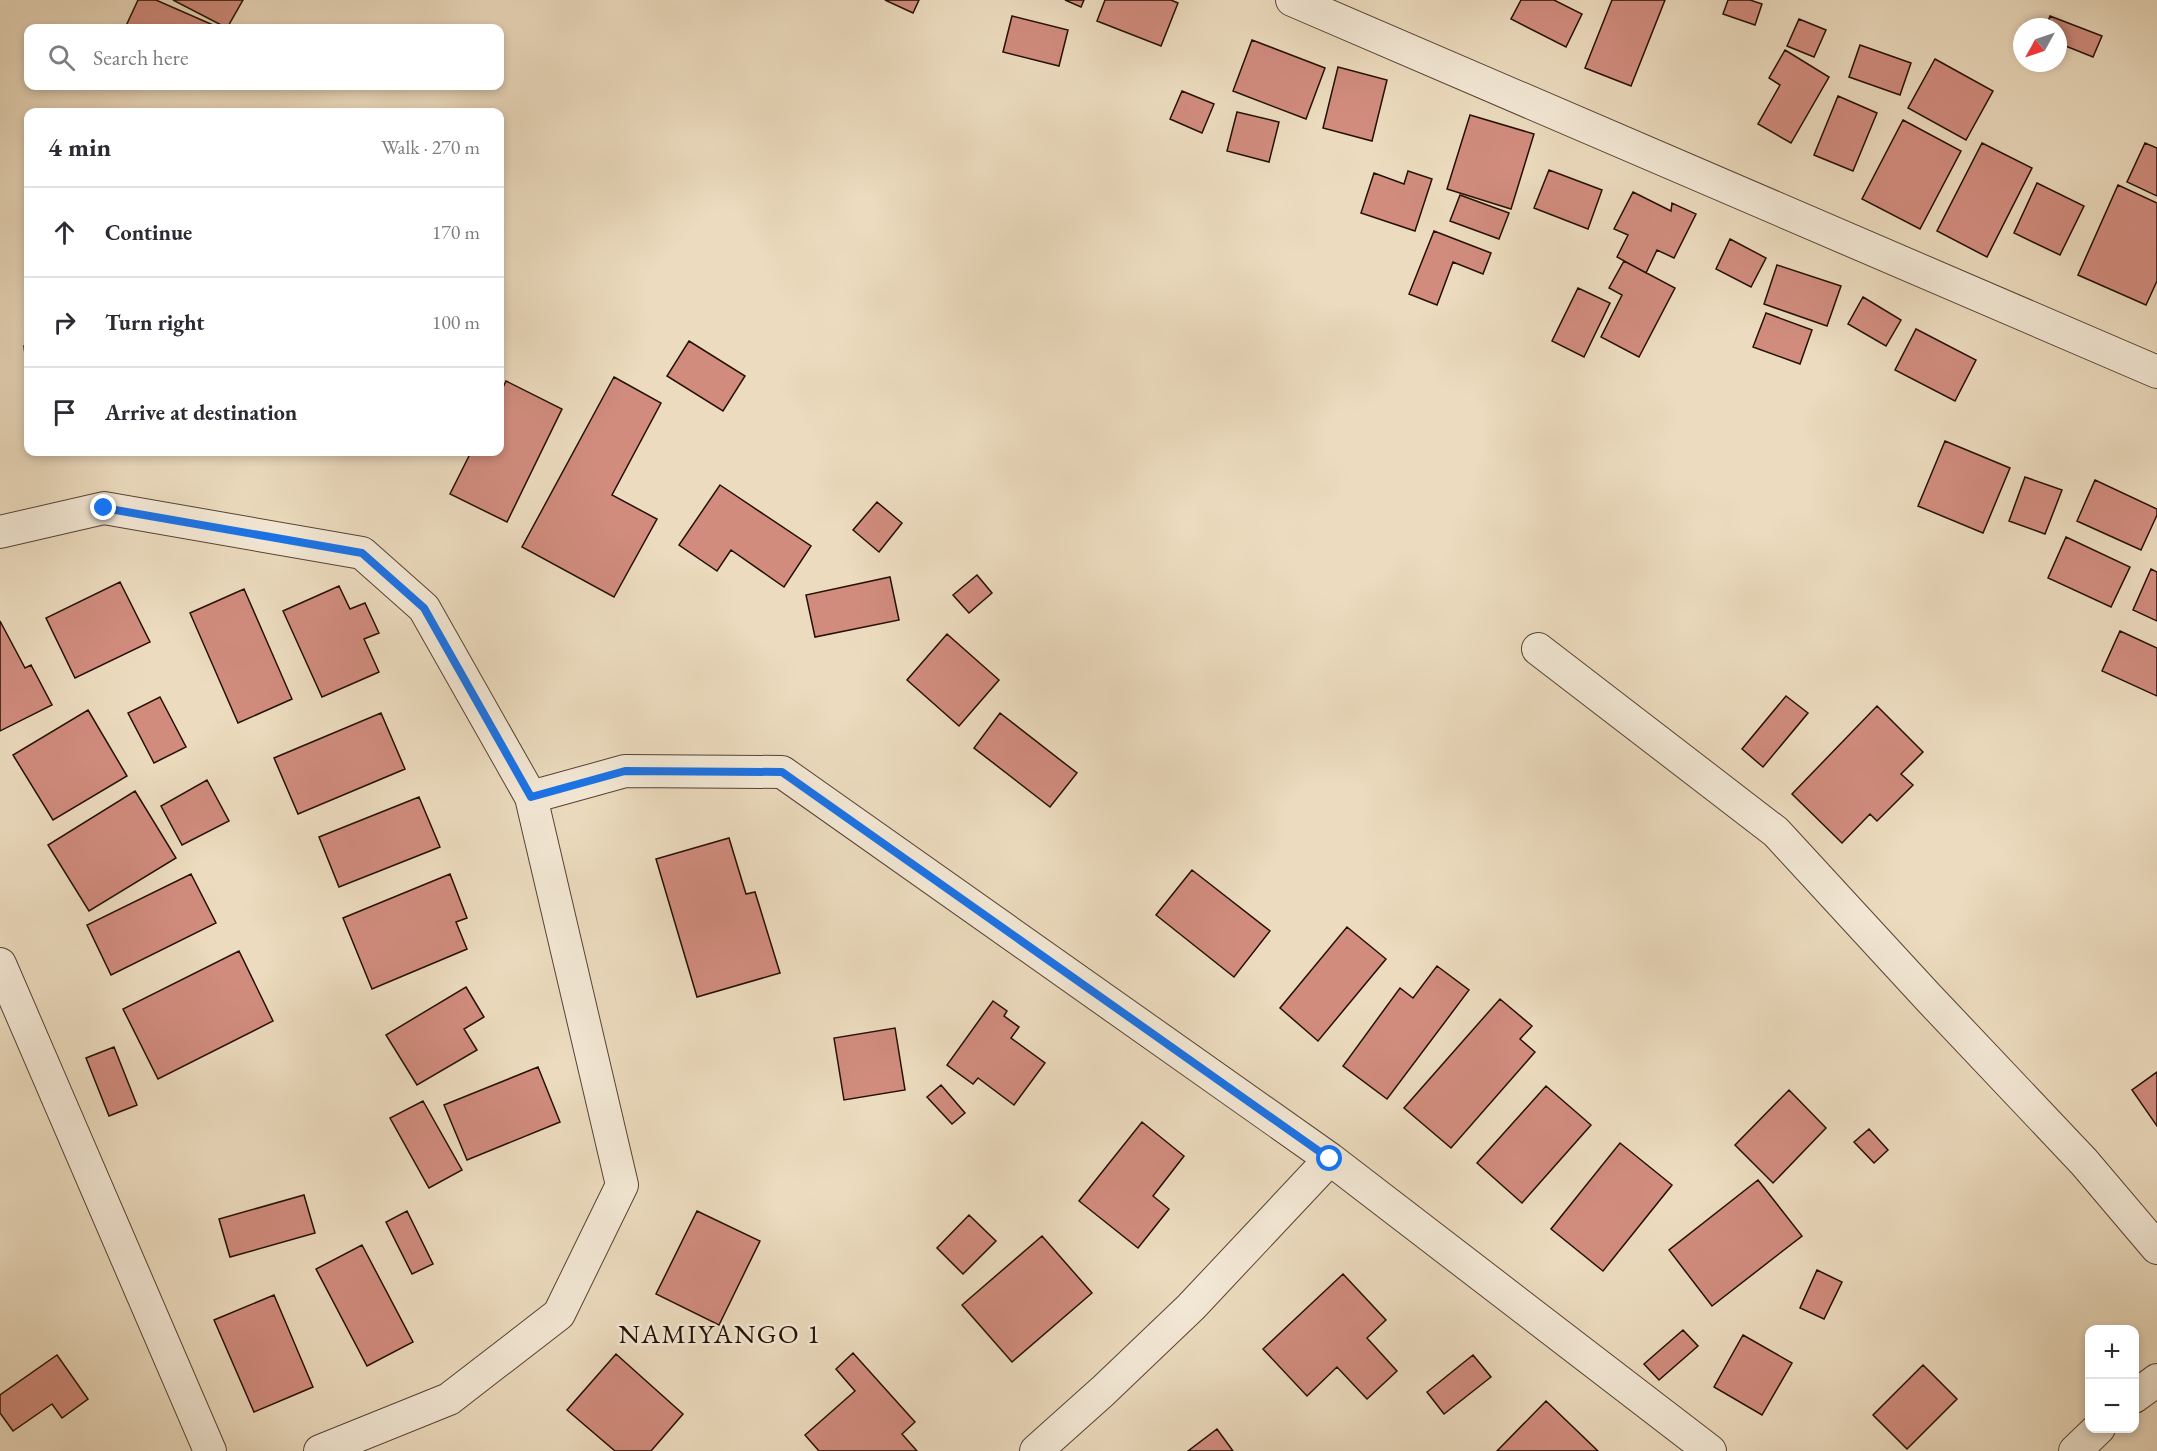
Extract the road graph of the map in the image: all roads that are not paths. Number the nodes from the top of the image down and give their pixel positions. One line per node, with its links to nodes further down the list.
1 (1292, 0): 2 (street)
2 (2157, 372)
3 (0, 532): 5 (street)
4 (1538, 649): 8 (street)
5 (531, 797): 7 (street); 13 (street)
6 (0, 964): 12 (street)
7 (1330, 1159): 14 (street); 15 (street)
8 (2157, 1248)
9 (2157, 1380): 10 (street)
10 (2139, 1393)
11 (2094, 1433): 16 (street)
12 (210, 1451)
13 (320, 1451)
14 (1036, 1451)
15 (1710, 1451)
16 (2075, 1451)

